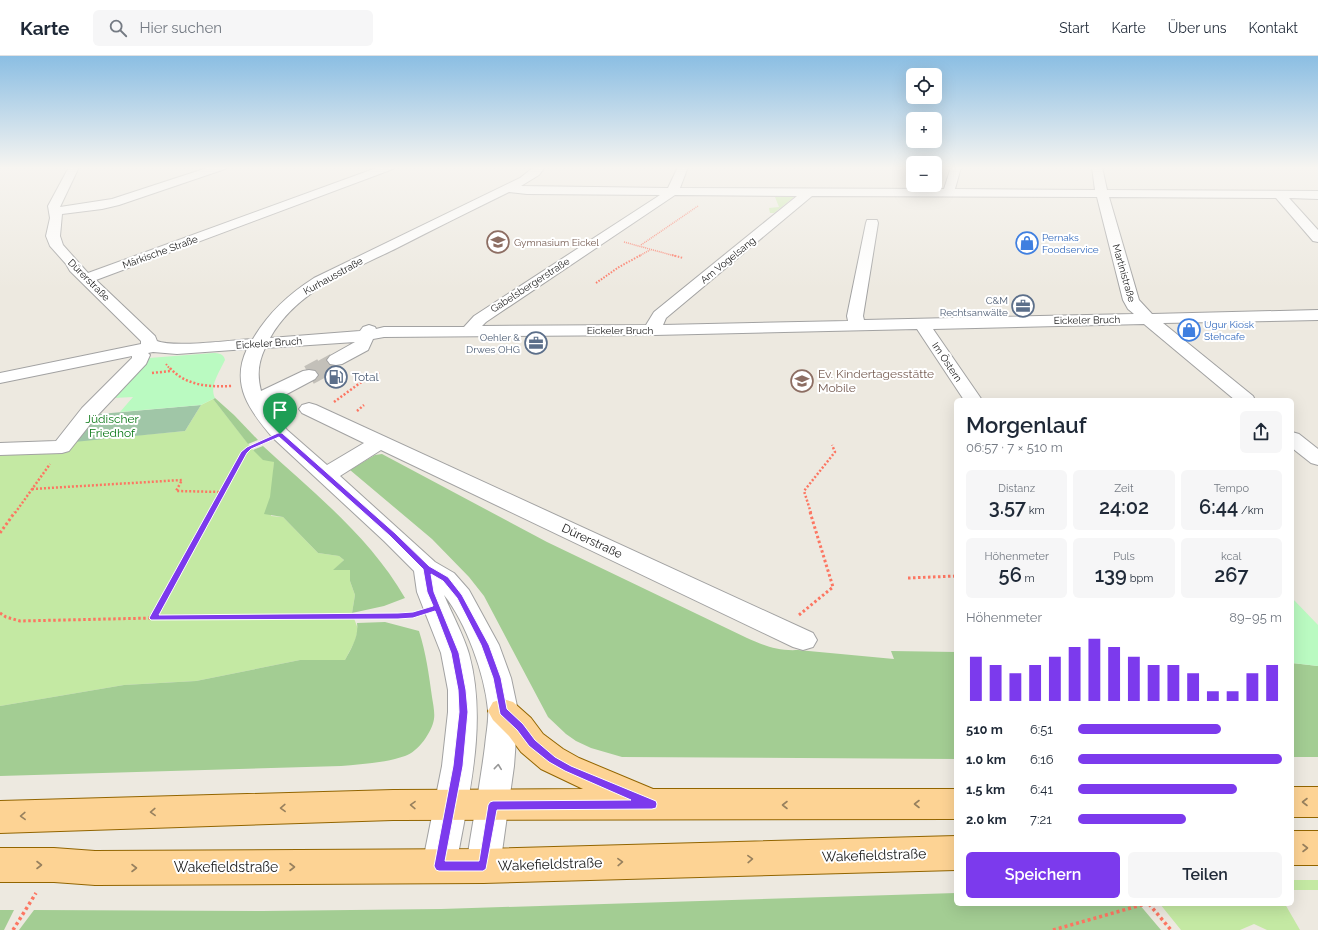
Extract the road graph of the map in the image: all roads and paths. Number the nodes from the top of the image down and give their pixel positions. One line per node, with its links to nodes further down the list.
1 (54, 208): 10 (street, Dürerstraße)
2 (76, 208): 10 (street)
3 (278, 208): 17 (street, Märkische Straße)
4 (468, 208): 26 (street, Kurhausstraße)
5 (648, 208): 12 (street, Gabelsbergerstraße)
6 (695, 208): 14 (path)
7 (790, 208): 23 (street, Am Vogelsang)
8 (1106, 208): 20 (street, Martinistraße)
9 (1291, 208): 13 (street)
10 (55, 211): 17 (street, Dürerstraße)
11 (872, 223): 22 (street)
12 (602, 238): 14 (path); 24 (street, Gabelsbergerstraße)
13 (1318, 238)
14 (641, 246): 15 (path)
15 (651, 250): 16 (path); 18 (path)
16 (683, 258)
17 (87, 278): 27 (street, Dürerstraße)
18 (596, 283)
19 (1318, 315): 20 (street, Eickeler Bruch)
20 (1147, 318): 21 (street, Eickeler Bruch); 34 (street, Martinistraße)
21 (921, 323): 22 (street, Eickeler Bruch); 33 (street, Im Östern)
22 (857, 325): 23 (street, Eickeler Bruch)
23 (654, 330): 24 (street, Eickeler Bruch)
24 (469, 331): 25 (street, Eickeler Bruch)
25 (373, 333): 26 (street, Eickeler Bruch); 28 (street)
26 (261, 339): 27 (street, Eickeler Bruch); 32 (street, Kurhausstraße)
27 (154, 345): 31 (street, Eickeler Bruch); 32 (path); 40 (street)
28 (336, 360)
29 (380, 372): 35 (path)
30 (309, 374): 32 (street)
31 (0, 378)
32 (253, 392): 36 (street, Kurhausstraße)
33 (972, 398)
34 (1244, 398)
35 (313, 411): 38 (street, Dürerstraße)
36 (280, 434): 43 (street, Kurhausstraße); 45 (path)
37 (1294, 440): 42 (street)
38 (380, 442): 43 (street); 53 (street, Dürerstraße)
39 (832, 445): 53 (path)
40 (62, 447): 41 (street); 44 (path)
41 (0, 449)
42 (1318, 459)
43 (326, 475): 47 (street, Kurhausstraße)
44 (32, 488): 45 (path); 46 (path)
45 (222, 492): 52 (path)
46 (0, 533)
47 (426, 568): 50 (street); 55 (street, Kurhausstraße)
48 (954, 576): 49 (path)
49 (908, 578)
50 (437, 607): 52 (path); 61 (street)
51 (0, 613): 52 (path)
52 (153, 618)
53 (782, 630): 54 (street, Dürerstraße)
54 (803, 640)
55 (503, 711): 58 (main road); 60 (street, Kurhausstraße, one-way to 55)
56 (1294, 802): 57 (main road, one-way to 56)
57 (1318, 802)
58 (652, 804): 59 (main road, one-way to 58); 60 (main road)
59 (954, 804)
60 (493, 805): 61 (main road); 69 (street, Kurhausstraße)
61 (452, 806): 62 (main road, one-way to 62); 68 (street)
62 (0, 817)
63 (1294, 848): 64 (main road, one-way to 64)
64 (1318, 848)
65 (954, 853): 69 (main road, Wakefieldstraße, one-way to 65)
66 (0, 865): 67 (main road, Wakefieldstraße, one-way to 67)
67 (54, 865): 68 (main road, Wakefieldstraße, one-way to 68); 72 (path)
68 (439, 866): 69 (main road, Wakefieldstraße)
69 (483, 866)
70 (1138, 906): 73 (path)
71 (1151, 906): 74 (path)
72 (13, 930)
73 (1053, 930)
74 (1171, 930)

